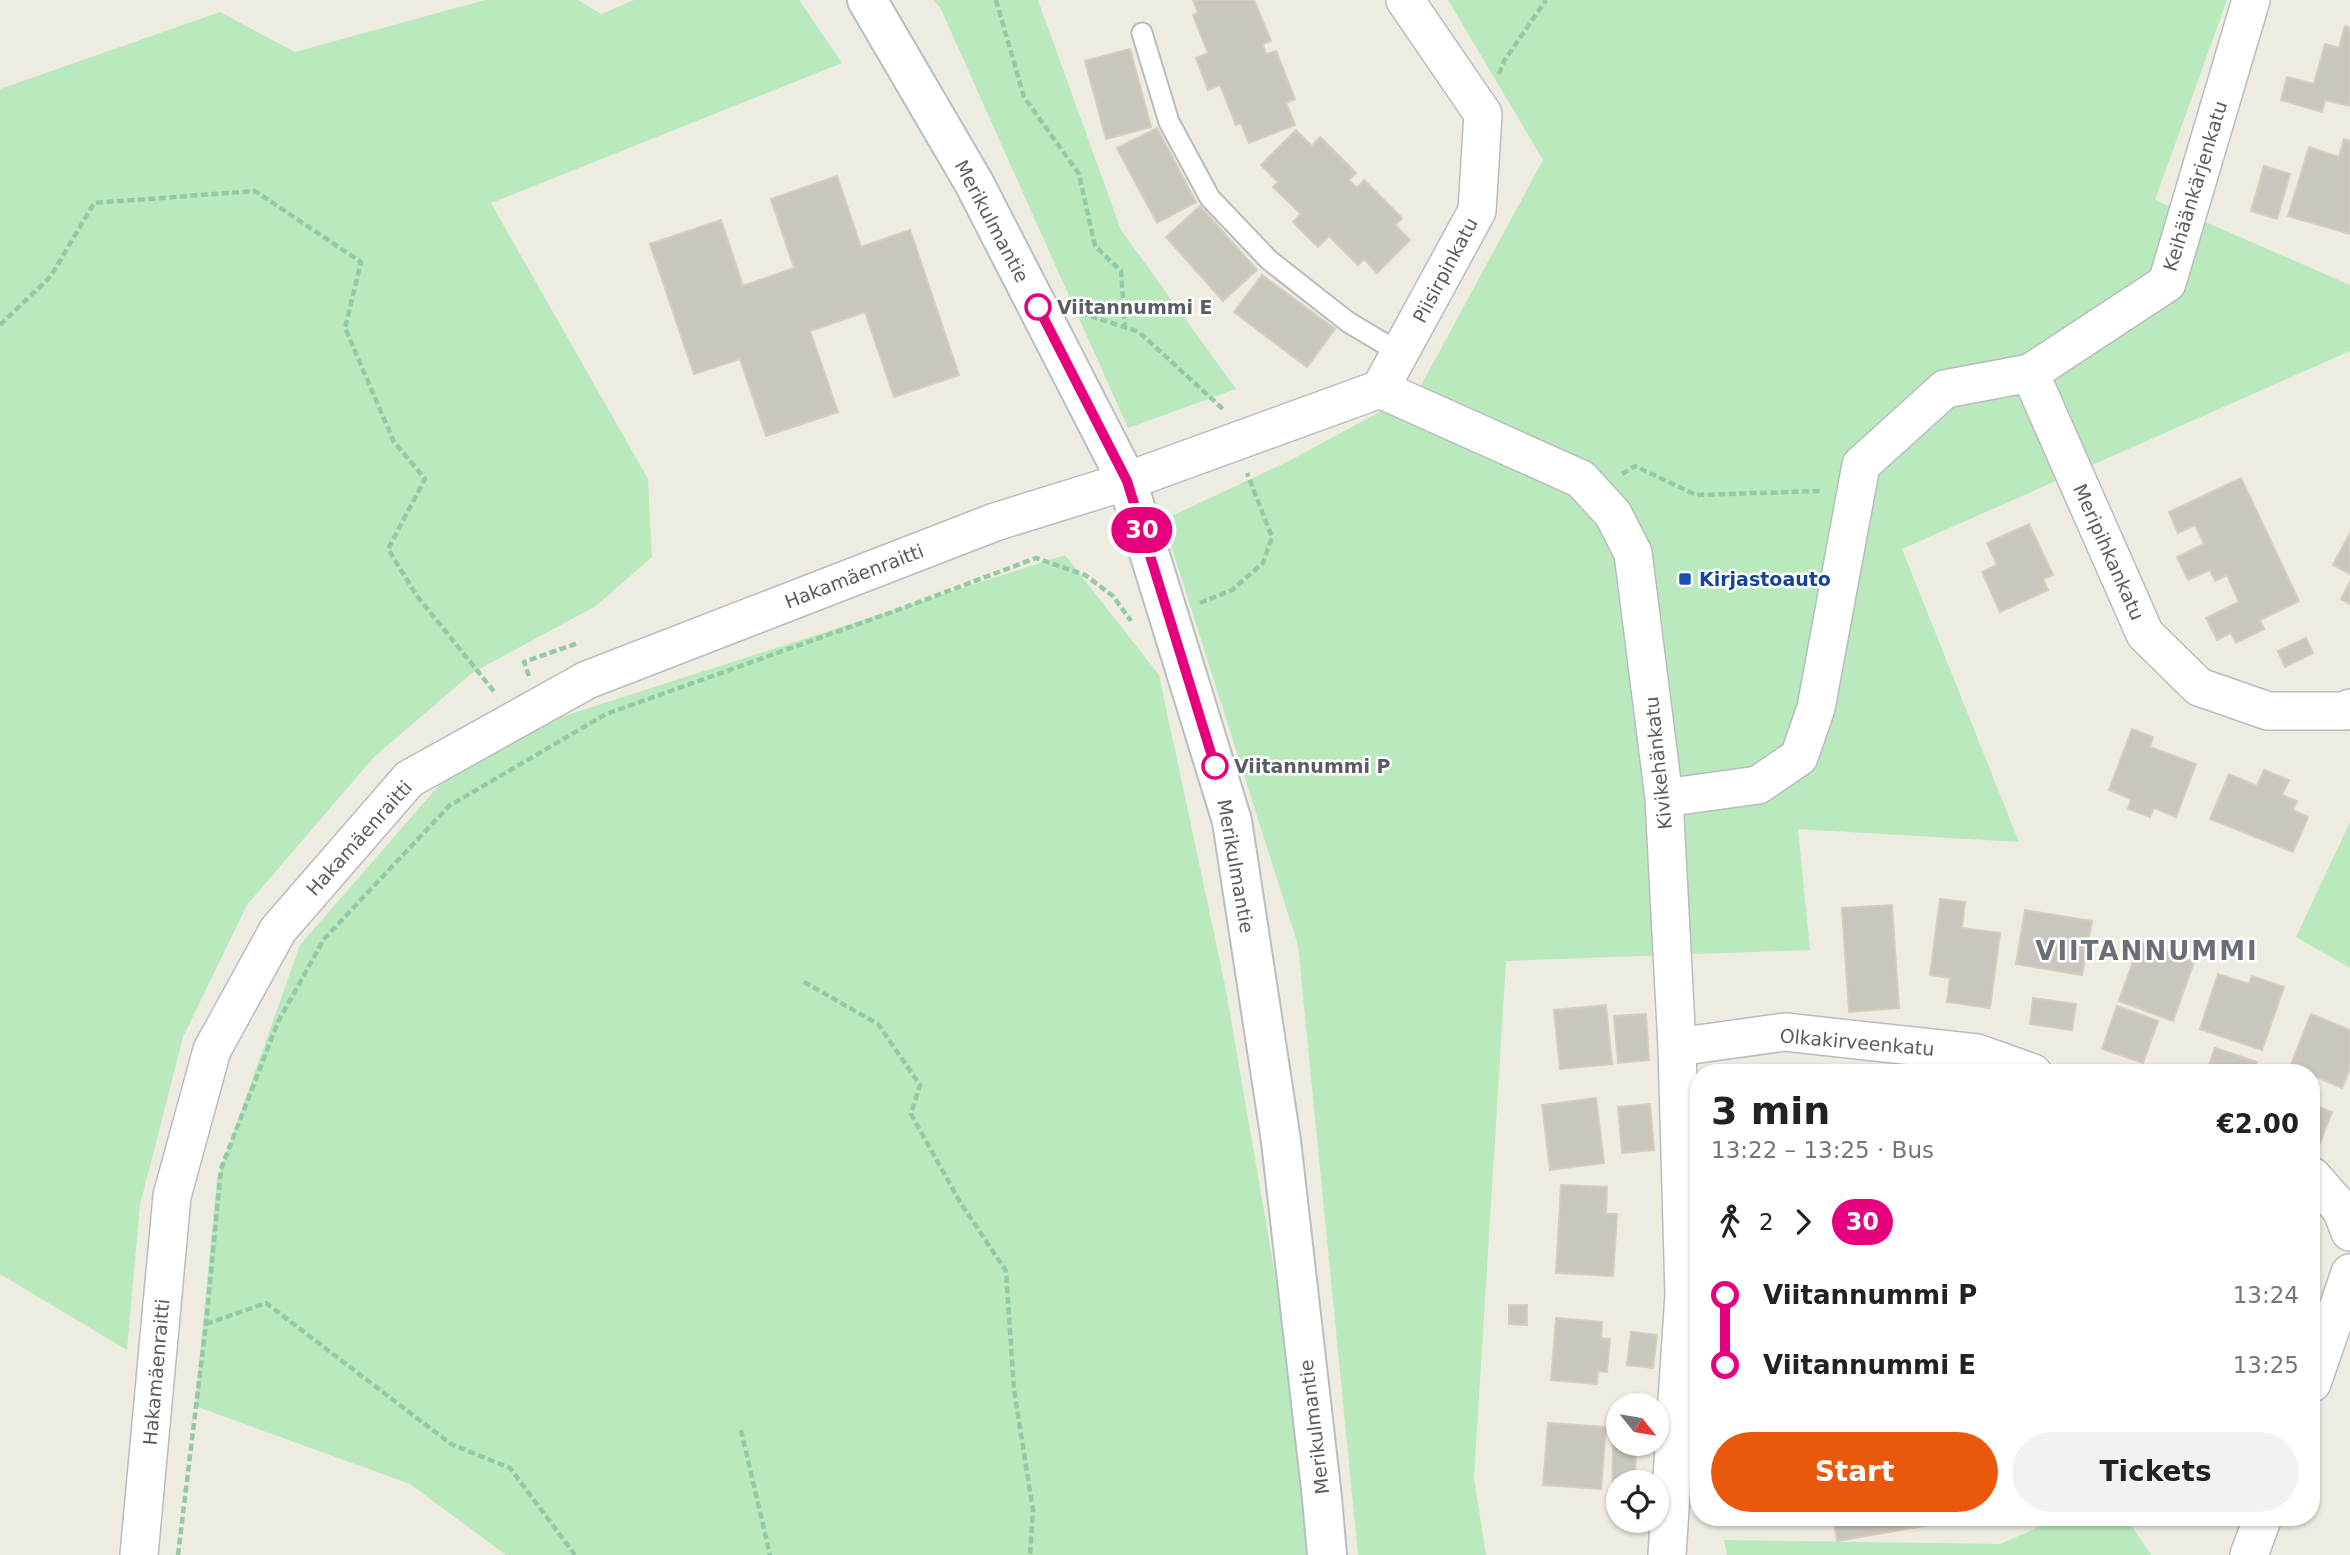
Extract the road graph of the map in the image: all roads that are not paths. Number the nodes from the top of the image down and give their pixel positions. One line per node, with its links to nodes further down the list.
1 (867, 0): 8 (street, Merikulmantie)
2 (1405, 0): 5 (street, Piisirpinkatu)
3 (2251, 0): 6 (street, Keihäänkärjenkatu)
4 (1142, 33): 5 (lane)
5 (1400, 353): 7 (street, Piisirpinkatu)
6 (2030, 373): 9 (street, Meripihkankatu); 10 (street, Keihäänkärjenkatu)
7 (1380, 389): 8 (street); 10 (street, Kivikehänkatu)
8 (1127, 481): 18 (street, Hakamäenraitti); 19 (street, Merikulmantie)
9 (2350, 708)
10 (1664, 798): 11 (street, Kivikehänkatu)
11 (1677, 1047): 12 (street, Olkakirveenkatu); 20 (street, Kivikehänkatu)
12 (2008, 1064)
13 (2320, 1185): 14 (street)
14 (2350, 1231)
15 (2350, 1273): 16 (street)
16 (2320, 1360)
17 (2260, 1526): 21 (street)
18 (139, 1555)
19 (1327, 1555)
20 (1667, 1555)
21 (2249, 1555)

